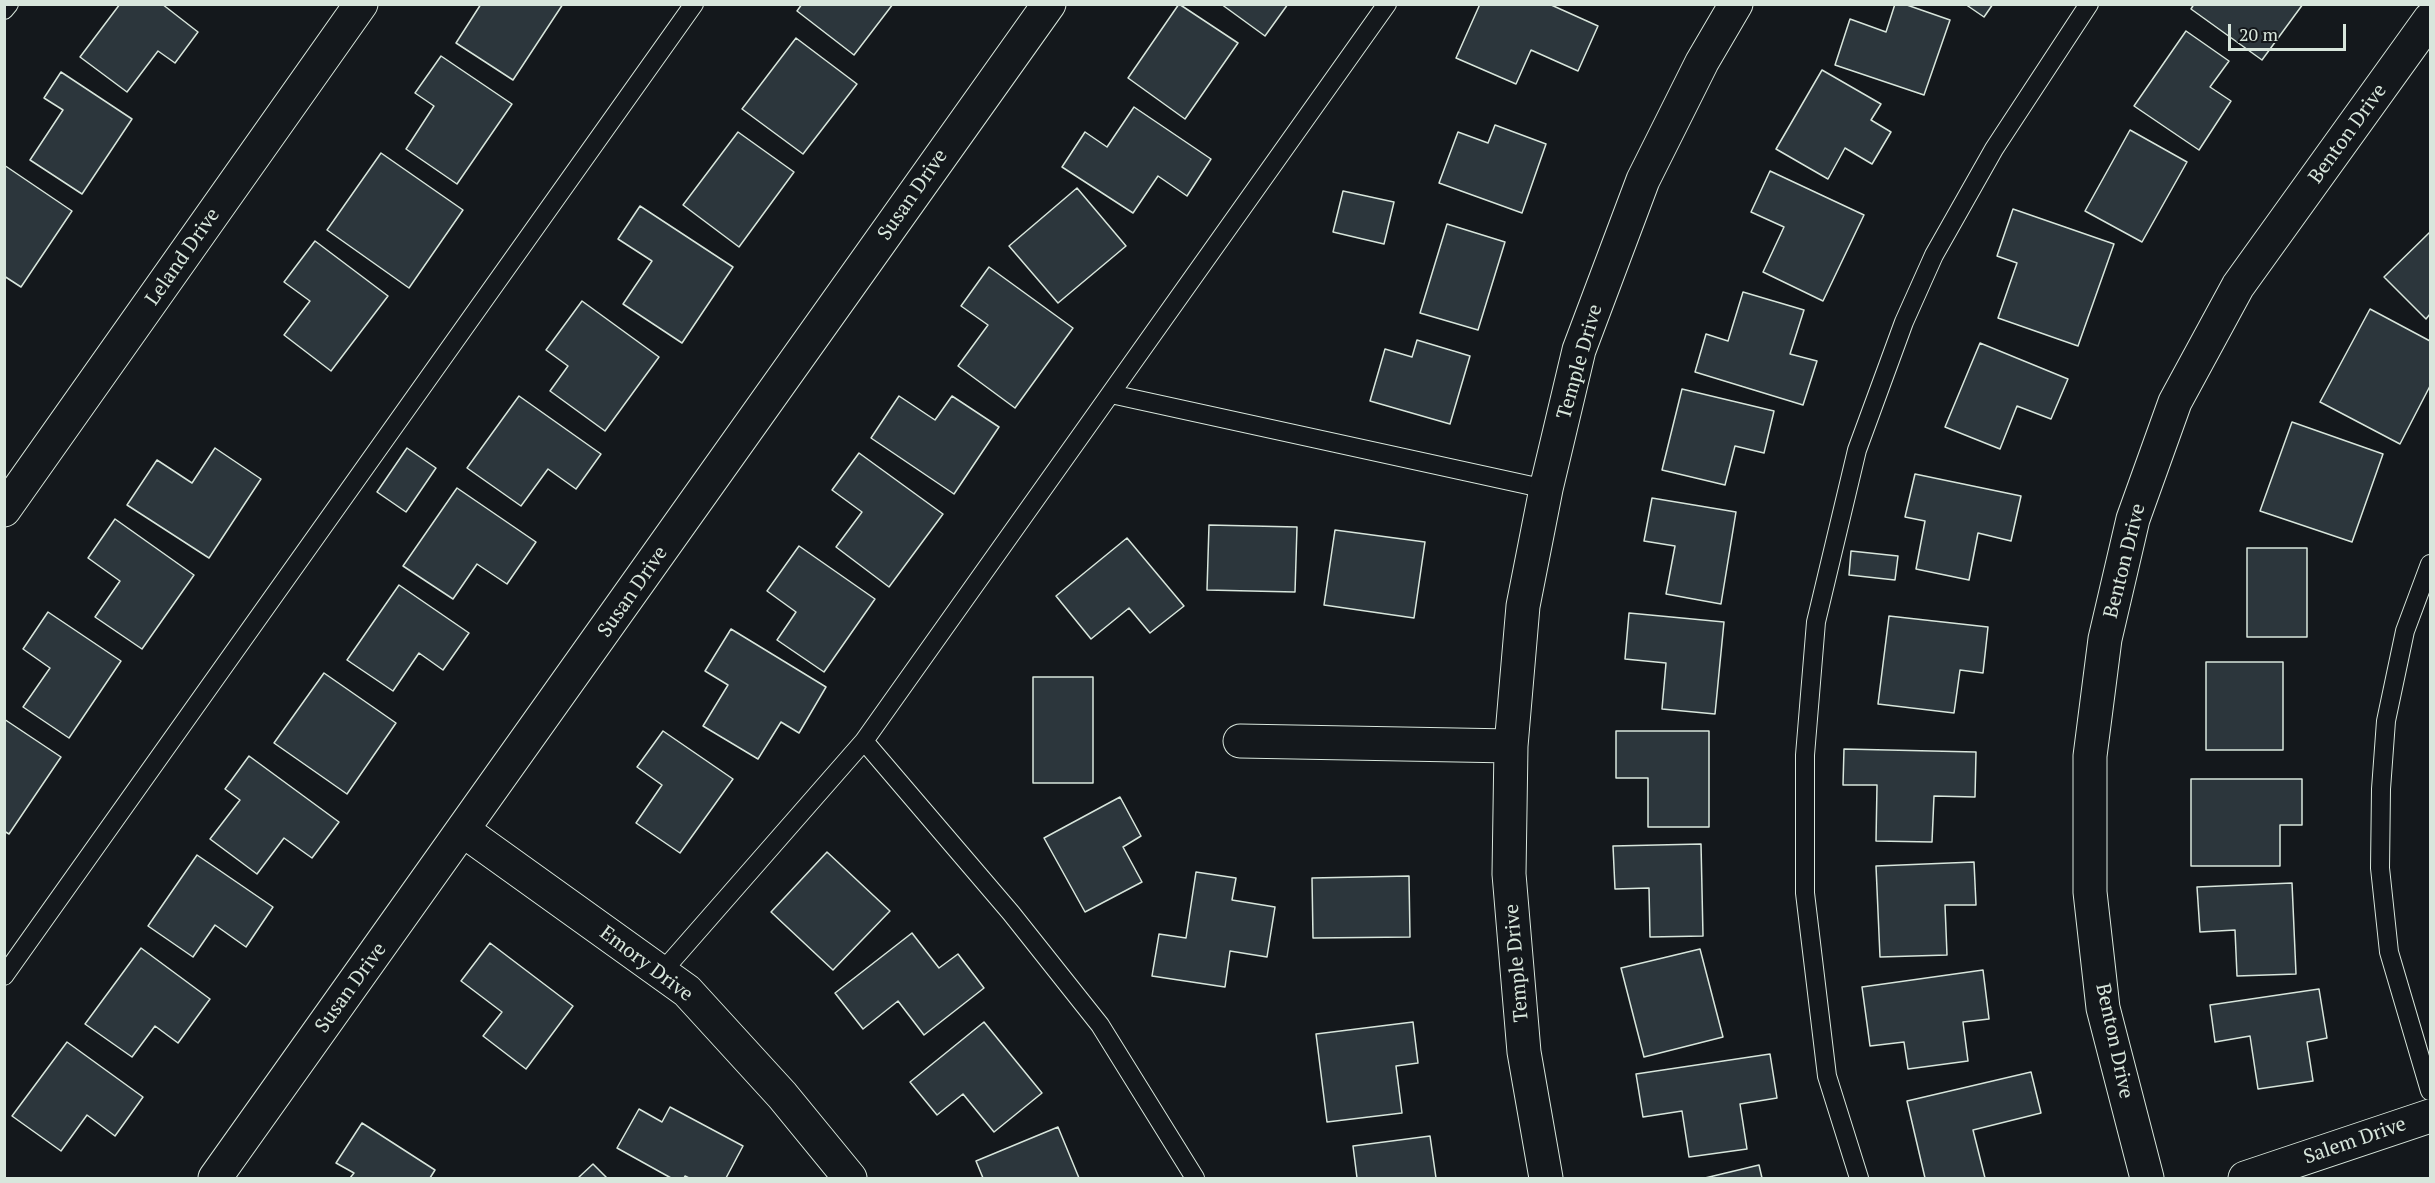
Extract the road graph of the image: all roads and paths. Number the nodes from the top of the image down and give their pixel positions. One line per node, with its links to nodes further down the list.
1 (9, 4): 8 (lane)
2 (361, 4): 12 (street, Leland Drive)
3 (694, 4): 19 (lane)
4 (1048, 4): 17 (street, Susan Drive)
5 (1386, 4): 10 (lane)
6 (1736, 4): 11 (street, Temple Drive)
7 (2089, 4): 26 (lane)
8 (4, 10)
9 (2430, 19): 27 (street, Benton Drive)
10 (1111, 394): 11 (lane); 14 (lane)
11 (1546, 489): 16 (street, Temple Drive)
12 (4, 510)
13 (2430, 564): 20 (lane)
14 (864, 741): 18 (lane); 24 (lane)
15 (1240, 741): 16 (street)
16 (1511, 746): 25 (street, Temple Drive)
17 (464, 831): 18 (street, Emory Drive); 22 (street, Susan Drive)
18 (661, 973): 23 (street, Emory Drive)
19 (4, 976)
20 (2430, 1092)
21 (2430, 1116): 28 (street, Salem Drive)
22 (215, 1179)
23 (850, 1179)
24 (1195, 1179)
25 (1546, 1179)
26 (1859, 1179)
27 (2147, 1179)
28 (2245, 1179)

